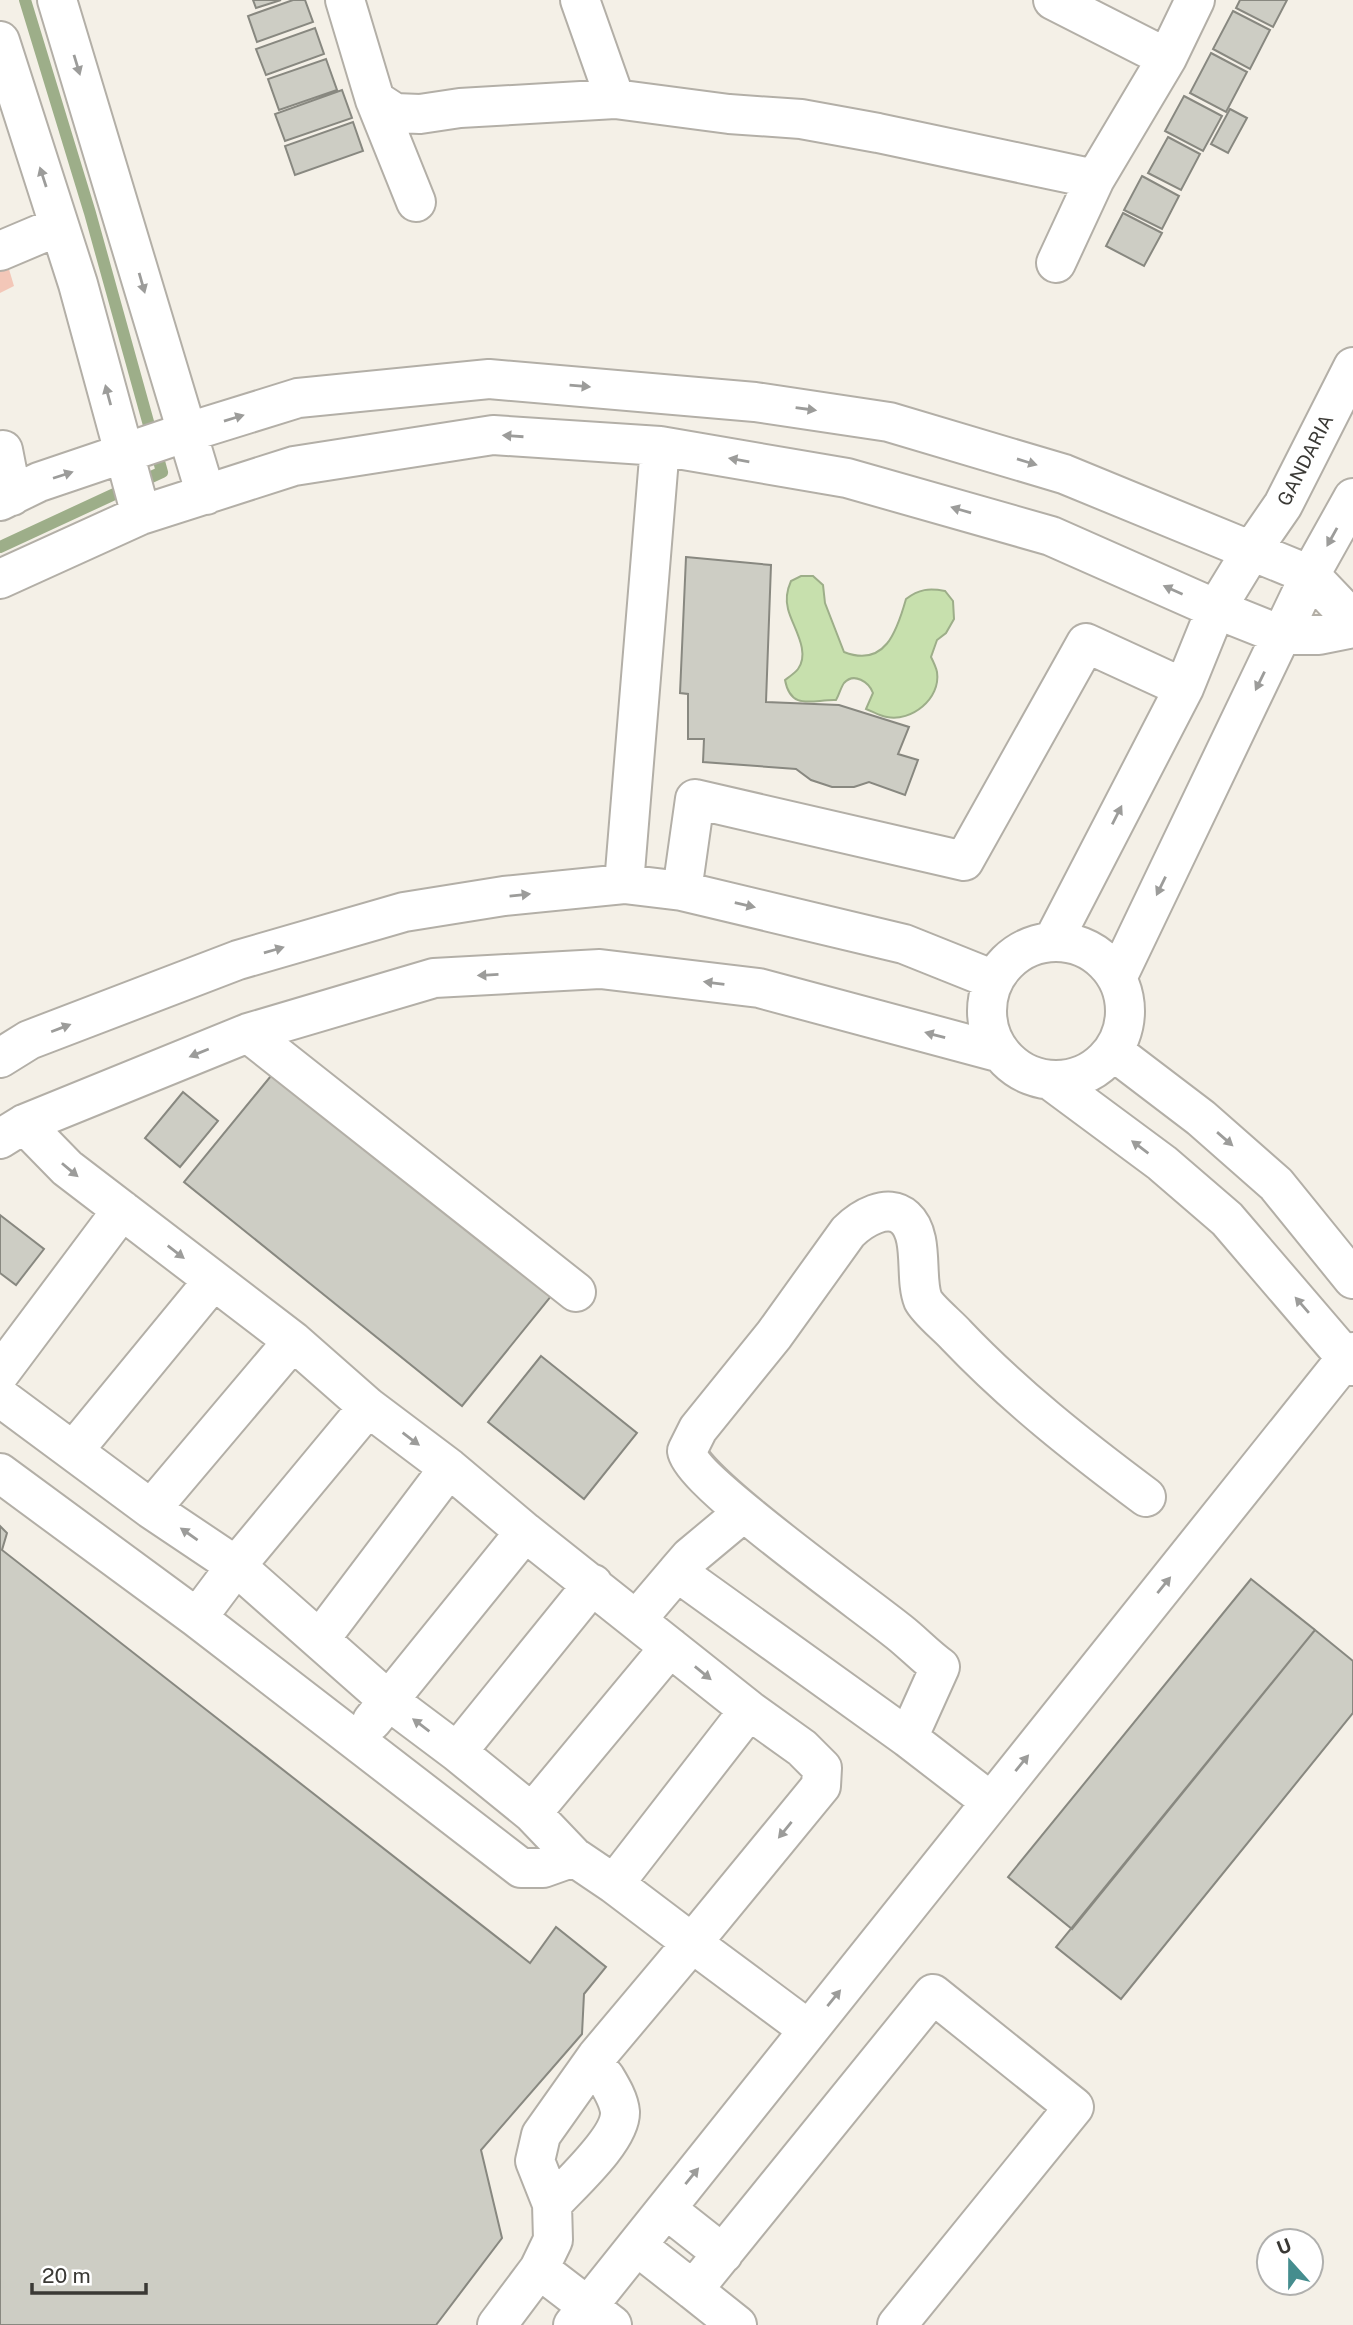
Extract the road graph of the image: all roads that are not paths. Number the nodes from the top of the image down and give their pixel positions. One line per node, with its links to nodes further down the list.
1 (57, 0): 17 (street, one-way to 17)
2 (345, 0): 8 (street)
3 (580, 0): 9 (street)
4 (1053, 0): 7 (street)
5 (1195, 0): 7 (street)
6 (0, 41): 12 (street, one-way to 6)
7 (1167, 58): 10 (street)
8 (375, 100): 9 (street); 11 (street)
9 (615, 100): 10 (street)
10 (1095, 179): 14 (street)
11 (416, 202)
12 (59, 226): 13 (street); 17 (street, one-way to 12)
13 (0, 251)
14 (1056, 263)
15 (1353, 367): 23 (street, GANDARIA)
16 (1, 442): 20 (street)
17 (156, 446): 19 (street); 20 (street, one-way to 17); 22 (street); 23 (street, one-way to 23)
18 (660, 446): 19 (street, one-way to 19); 26 (street, one-way to 18); 31 (street)
19 (203, 489): 22 (street)
20 (6, 498)
21 (1353, 498): 24 (street, one-way to 24)
22 (140, 509): 25 (street)
23 (1252, 550): 24 (street); 26 (street, GANDARIA)
24 (1310, 575): 27 (street); 29 (street)
25 (0, 579)
26 (1216, 609): 29 (street); 30 (street, GANDARIA)
27 (1353, 620)
28 (1353, 628): 29 (street)
29 (1282, 635): 34 (street, one-way to 34)
30 (1184, 688): 32 (street); 33 (street, GANDARIA, one-way to 30)
31 (624, 884): 32 (street); 39 (street, one-way to 31)
32 (682, 891): 35 (street, one-way to 35)
33 (1053, 941): 34 (street); 35 (street)
34 (1118, 976): 37 (street)
35 (994, 980): 38 (street)
36 (248, 1034): 38 (street, one-way to 36); 41 (street, one-way to 41); 45 (street)
37 (1113, 1051): 40 (street); 43 (street, one-way to 43)
38 (1001, 1053): 40 (street)
39 (0, 1058)
40 (1050, 1080): 47 (street, one-way to 40)
41 (12, 1131): 42 (street, one-way to 42)
42 (122, 1210): 44 (street, one-way to 44); 48 (street)
43 (1353, 1279)
44 (213, 1281): 46 (street); 51 (street)
45 (576, 1292)
46 (293, 1341): 50 (street); 55 (street)
47 (1351, 1358): 70 (street, one-way to 47)
48 (0, 1373)
49 (0, 1396): 51 (street)
50 (368, 1407): 52 (street, one-way to 52); 58 (street)
51 (74, 1450): 55 (street)
52 (449, 1468): 57 (street); 63 (street)
53 (0, 1473): 61 (street)
54 (1146, 1497): 56 (street)
55 (151, 1508): 58 (street, one-way to 55)
56 (744, 1512): 59 (street); 67 (street)
57 (525, 1532): 60 (street); 65 (street)
58 (236, 1566): 61 (street); 63 (street)
59 (677, 1572): 62 (street); 67 (street)
60 (593, 1584): 62 (street); 69 (street)
61 (198, 1618): 68 (street)
62 (637, 1619): 64 (street)
63 (320, 1639): 65 (street)
64 (670, 1647): 66 (street, one-way to 66); 71 (street)
65 (389, 1701): 68 (street); 69 (street, one-way to 65)
66 (749, 1710): 73 (street); 74 (street, one-way to 74)
67 (908, 1738): 70 (street)
68 (355, 1741): 72 (street)
69 (457, 1752): 71 (street)
70 (991, 1802): 75 (street, one-way to 70)
71 (532, 1813): 72 (street)
72 (575, 1857): 73 (street)
73 (614, 1884): 74 (street)
74 (692, 1943): 75 (street); 77 (street)
75 (809, 2030): 78 (street, one-way to 75)
76 (605, 2077): 77 (street)
77 (552, 2204): 81 (street)
78 (666, 2209): 79 (street); 80 (street)
79 (637, 2246): 82 (street); 83 (street)
80 (723, 2254): 82 (street); 86 (street)
81 (539, 2269): 83 (street); 84 (street)
82 (693, 2290): 85 (street)
83 (591, 2319)
84 (497, 2325)
85 (737, 2325)
86 (897, 2325)

